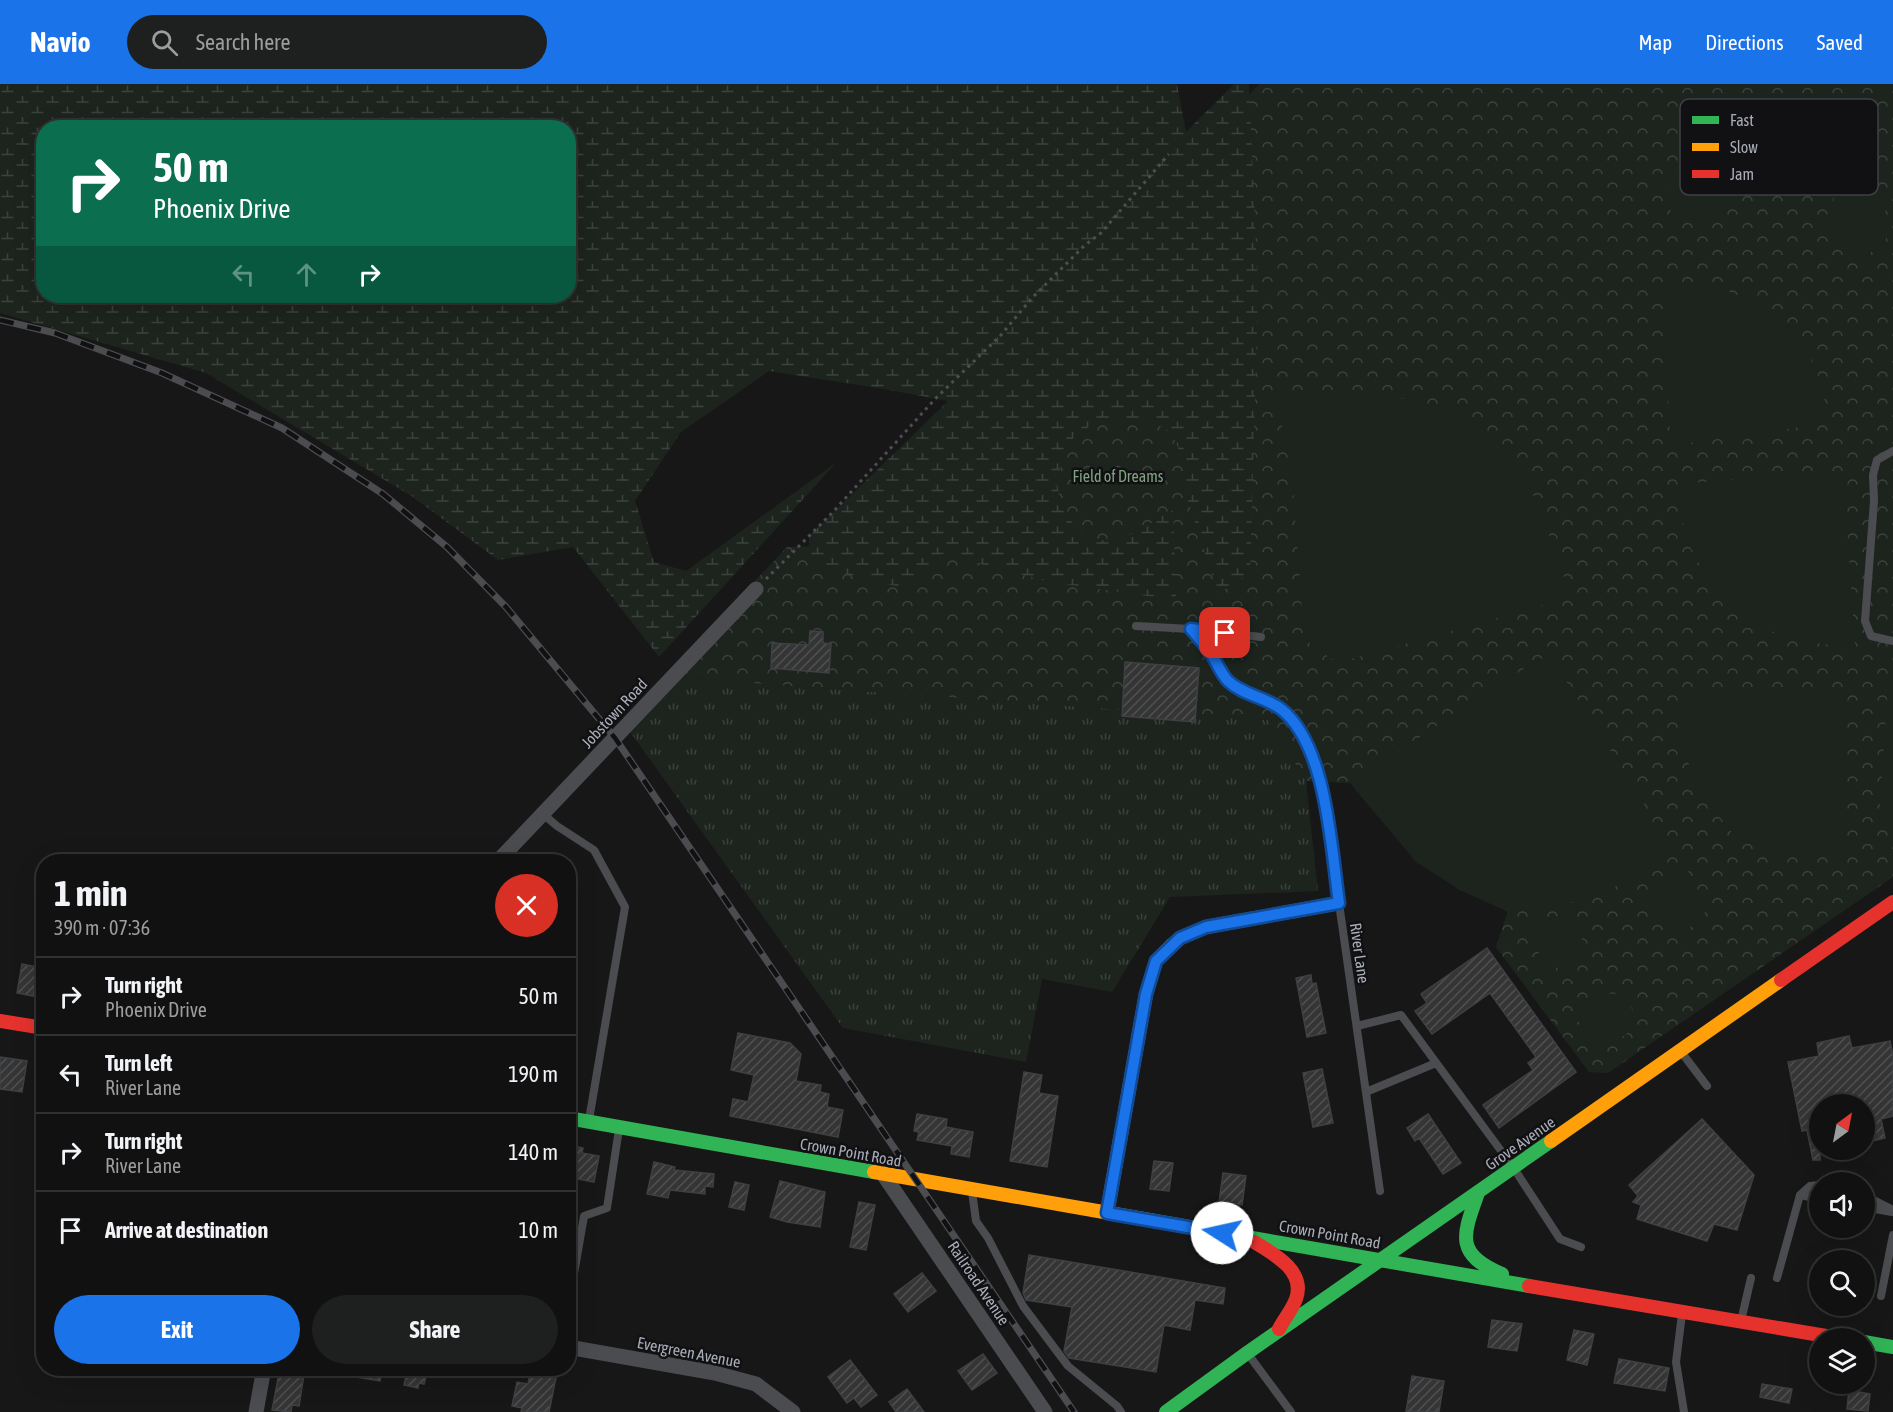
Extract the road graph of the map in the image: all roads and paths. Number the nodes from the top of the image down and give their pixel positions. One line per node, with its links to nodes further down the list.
1 (1168, 154): 3 (path)
2 (1893, 450): 7 (lane)
3 (756, 589): 8 (street, Jobstown Road)
4 (1136, 626): 5 (lane)
5 (1191, 629): 6 (lane); 11 (lane, River Lane)
6 (1261, 637)
7 (1893, 641)
8 (543, 814): 9 (street, Jobstown Road); 20 (lane)
9 (505, 854)
10 (1893, 902): 15 (main road, Grove Avenue)
11 (1339, 903): 13 (lane, River Lane); 33 (main road)
12 (0, 1021): 14 (main road)
13 (1356, 1026): 16 (lane); 18 (lane, River Lane)
14 (36, 1027)
15 (1681, 1051): 17 (lane); 22 (main road, Grove Avenue)
16 (1436, 1063): 18 (lane); 22 (lane)
17 (1707, 1086)
18 (1366, 1092): 26 (lane, River Lane)
19 (576, 1120): 20 (main road, Crown Point Road)
20 (589, 1122): 21 (main road, Crown Point Road)
21 (620, 1127): 23 (main road, Crown Point Road); 38 (lane)
22 (1513, 1167): 27 (main road, Grove Avenue); 36 (lane)
23 (883, 1174): 25 (main road, Crown Point Road); 54 (street, Railroad Avenue)
24 (1809, 1187): 28 (lane)
25 (972, 1189): 33 (main road, Crown Point Road); 55 (lane)
26 (1380, 1191)
27 (1478, 1193): 37 (main road, Grove Avenue); 41 (main road)
28 (1800, 1195): 29 (lane); 40 (lane)
29 (1809, 1197)
30 (1875, 1201): 32 (lane)
31 (1875, 1209): 32 (lane)
32 (1893, 1211)
33 (1107, 1213): 35 (main road, Crown Point Road)
34 (1893, 1235): 42 (lane)
35 (1245, 1237): 37 (main road, Crown Point Road); 45 (main road)
36 (1581, 1246)
37 (1383, 1260): 41 (main road, Crown Point Road); 45 (main road, Grove Avenue)
38 (576, 1262)
39 (1751, 1278): 44 (lane)
40 (1777, 1278)
41 (1533, 1287): 43 (main road, Crown Point Road)
42 (1881, 1296)
43 (1682, 1312): 44 (main road, Crown Point Road); 58 (lane)
44 (1741, 1322): 46 (main road, Crown Point Road)
45 (1277, 1333): 50 (main road, Grove Avenue)
46 (1809, 1333)
47 (1875, 1344): 48 (main road)
48 (1893, 1347)
49 (576, 1348): 53 (street, Evergreen Avenue)
50 (1247, 1353): 56 (main road, Grove Avenue); 57 (lane)
51 (263, 1376): 52 (street)
52 (256, 1412)
53 (793, 1412)
54 (1045, 1412)
55 (1121, 1412)
56 (1166, 1412)
57 (1291, 1412)
58 (1683, 1412)

